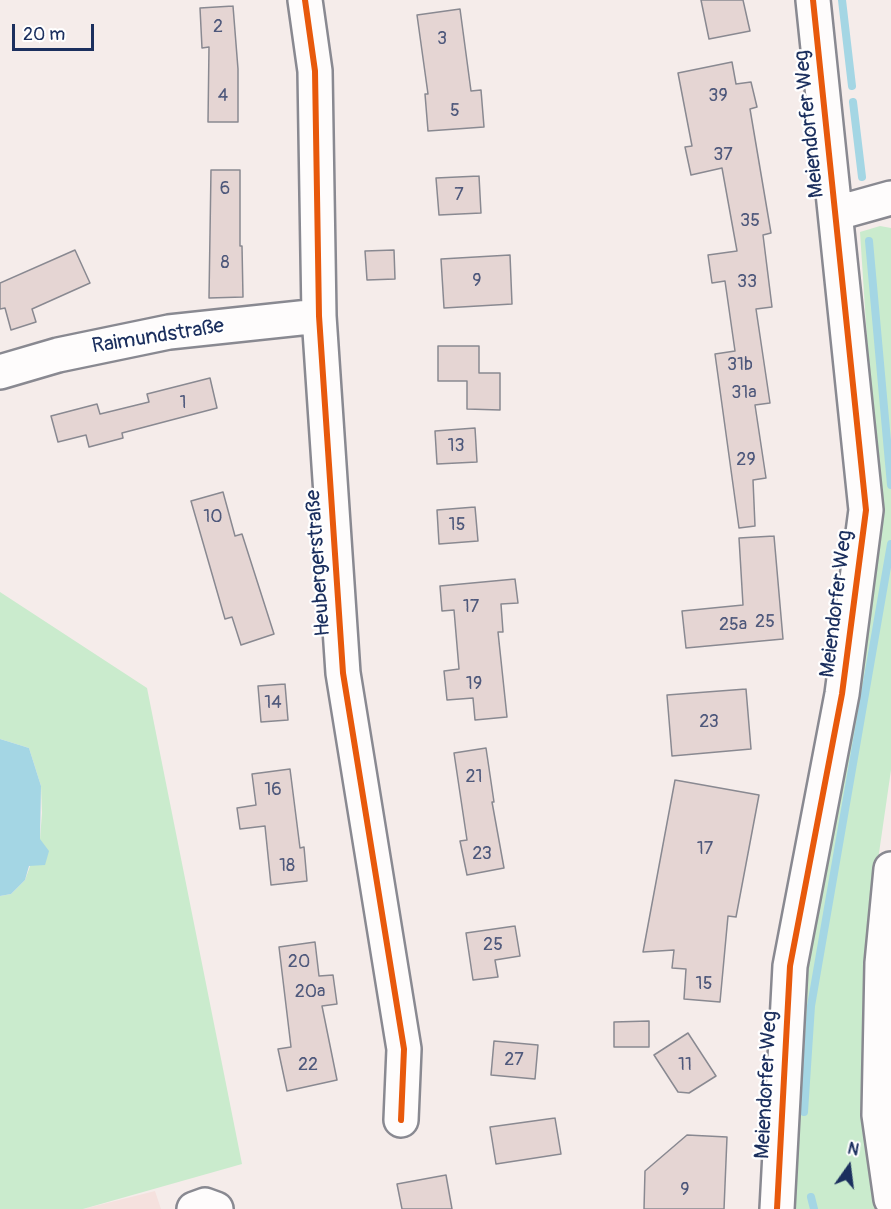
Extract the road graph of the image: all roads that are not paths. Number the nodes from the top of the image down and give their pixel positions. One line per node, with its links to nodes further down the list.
1 (305, 0): 5 (street, Heubergerstraße)
2 (813, 0): 4 (street, Meiendorfer Weg)
3 (891, 198): 4 (street)
4 (837, 213): 12 (street, Meiendorfer Weg)
5 (319, 316): 6 (street, Raimundstraße); 8 (street, Heubergerstraße)
6 (0, 372)
7 (891, 869): 9 (street)
8 (401, 1120)
9 (891, 1199)
10 (194, 1209): 11 (street)
11 (216, 1209)
12 (777, 1209)

